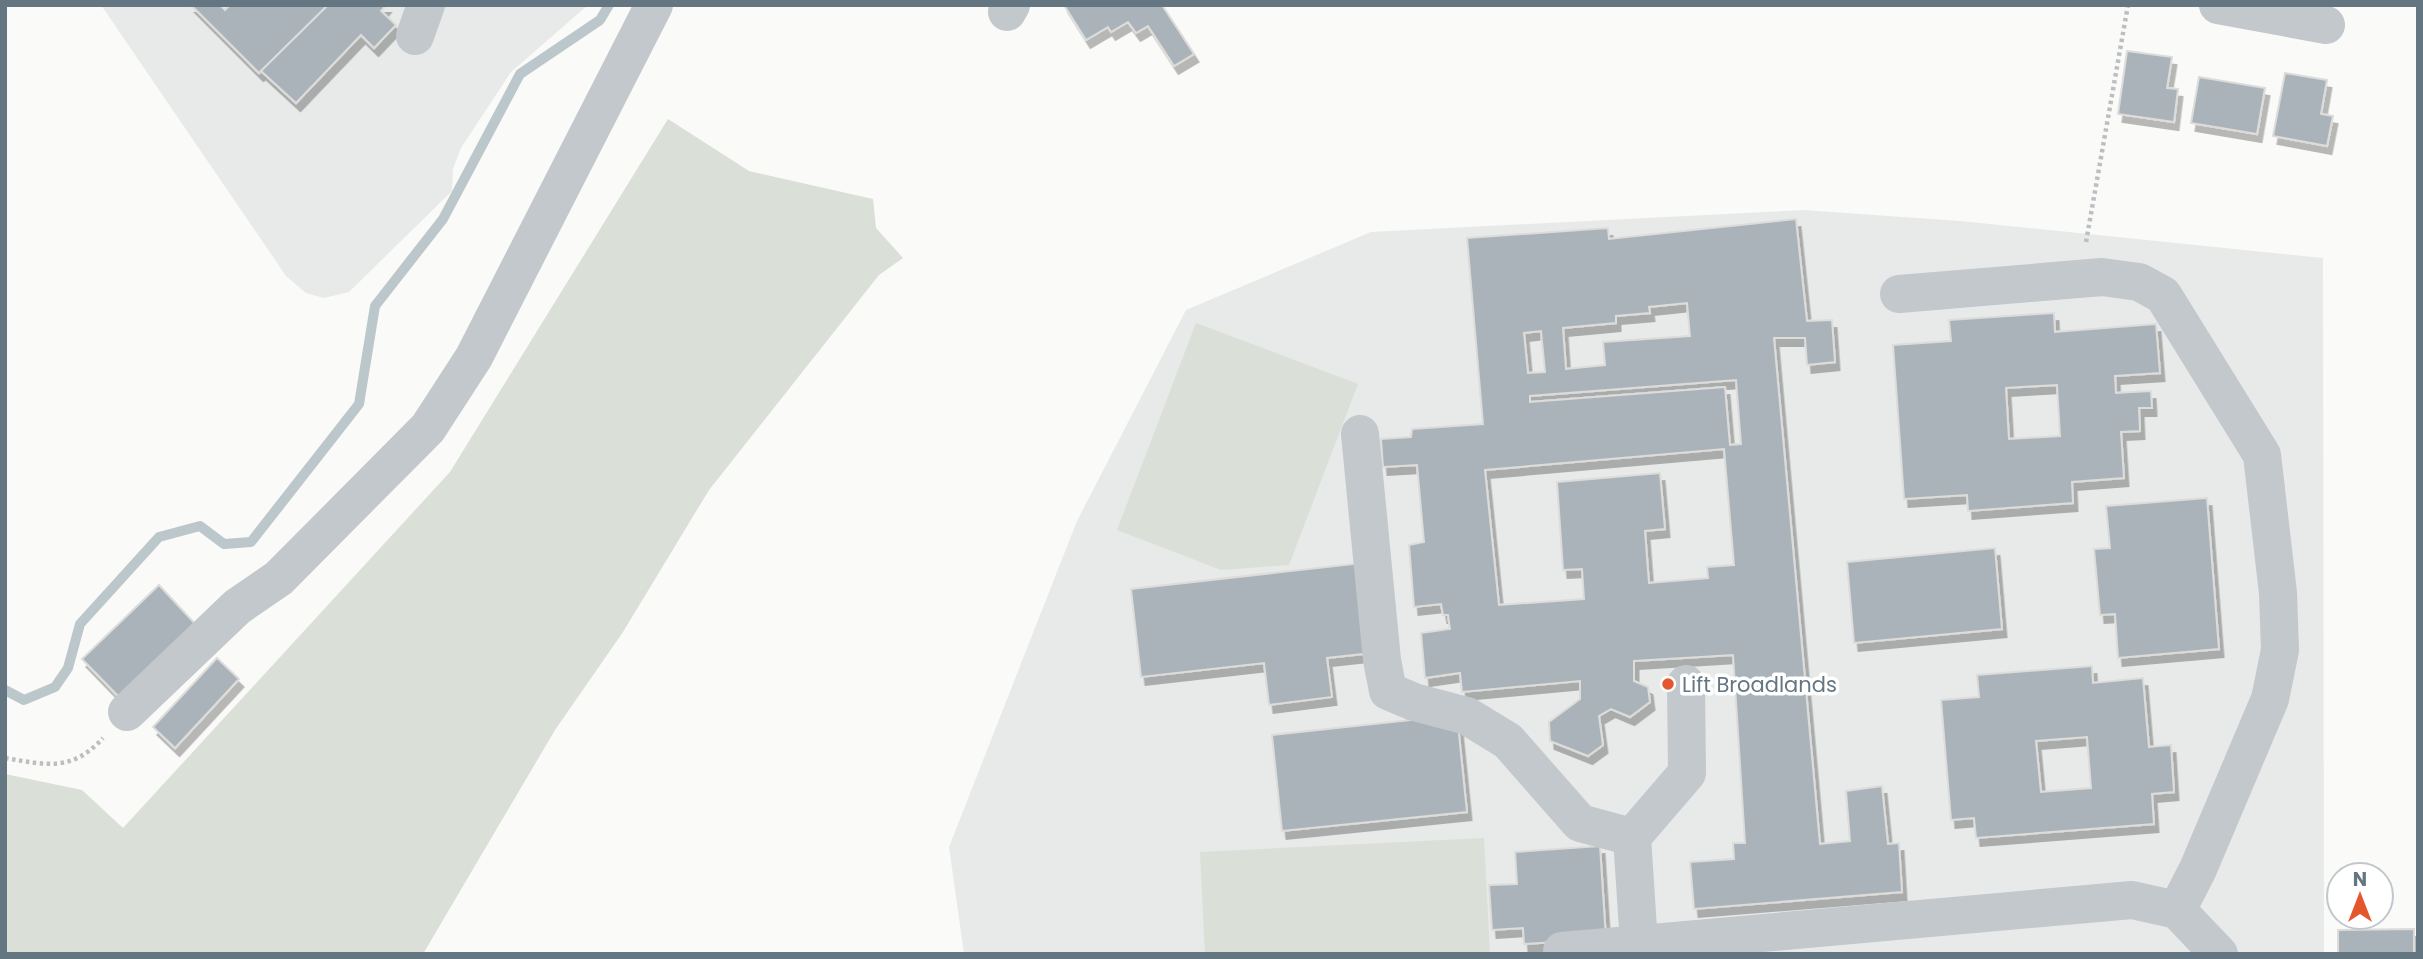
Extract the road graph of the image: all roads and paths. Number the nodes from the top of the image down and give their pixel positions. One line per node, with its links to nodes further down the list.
1 (654, 5): 9 (street)
2 (2128, 5): 5 (path)
3 (2218, 5): 4 (street)
4 (2326, 25)
5 (2076, 279): 6 (street); 12 (street)
6 (1899, 294)
7 (1360, 434): 11 (street)
8 (1686, 684): 11 (street)
9 (127, 712): 10 (path)
10 (5, 758)
11 (1632, 837): 13 (street)
12 (2177, 910): 13 (street); 15 (street)
13 (1639, 944): 14 (street)
14 (1562, 954)
15 (2219, 954)

